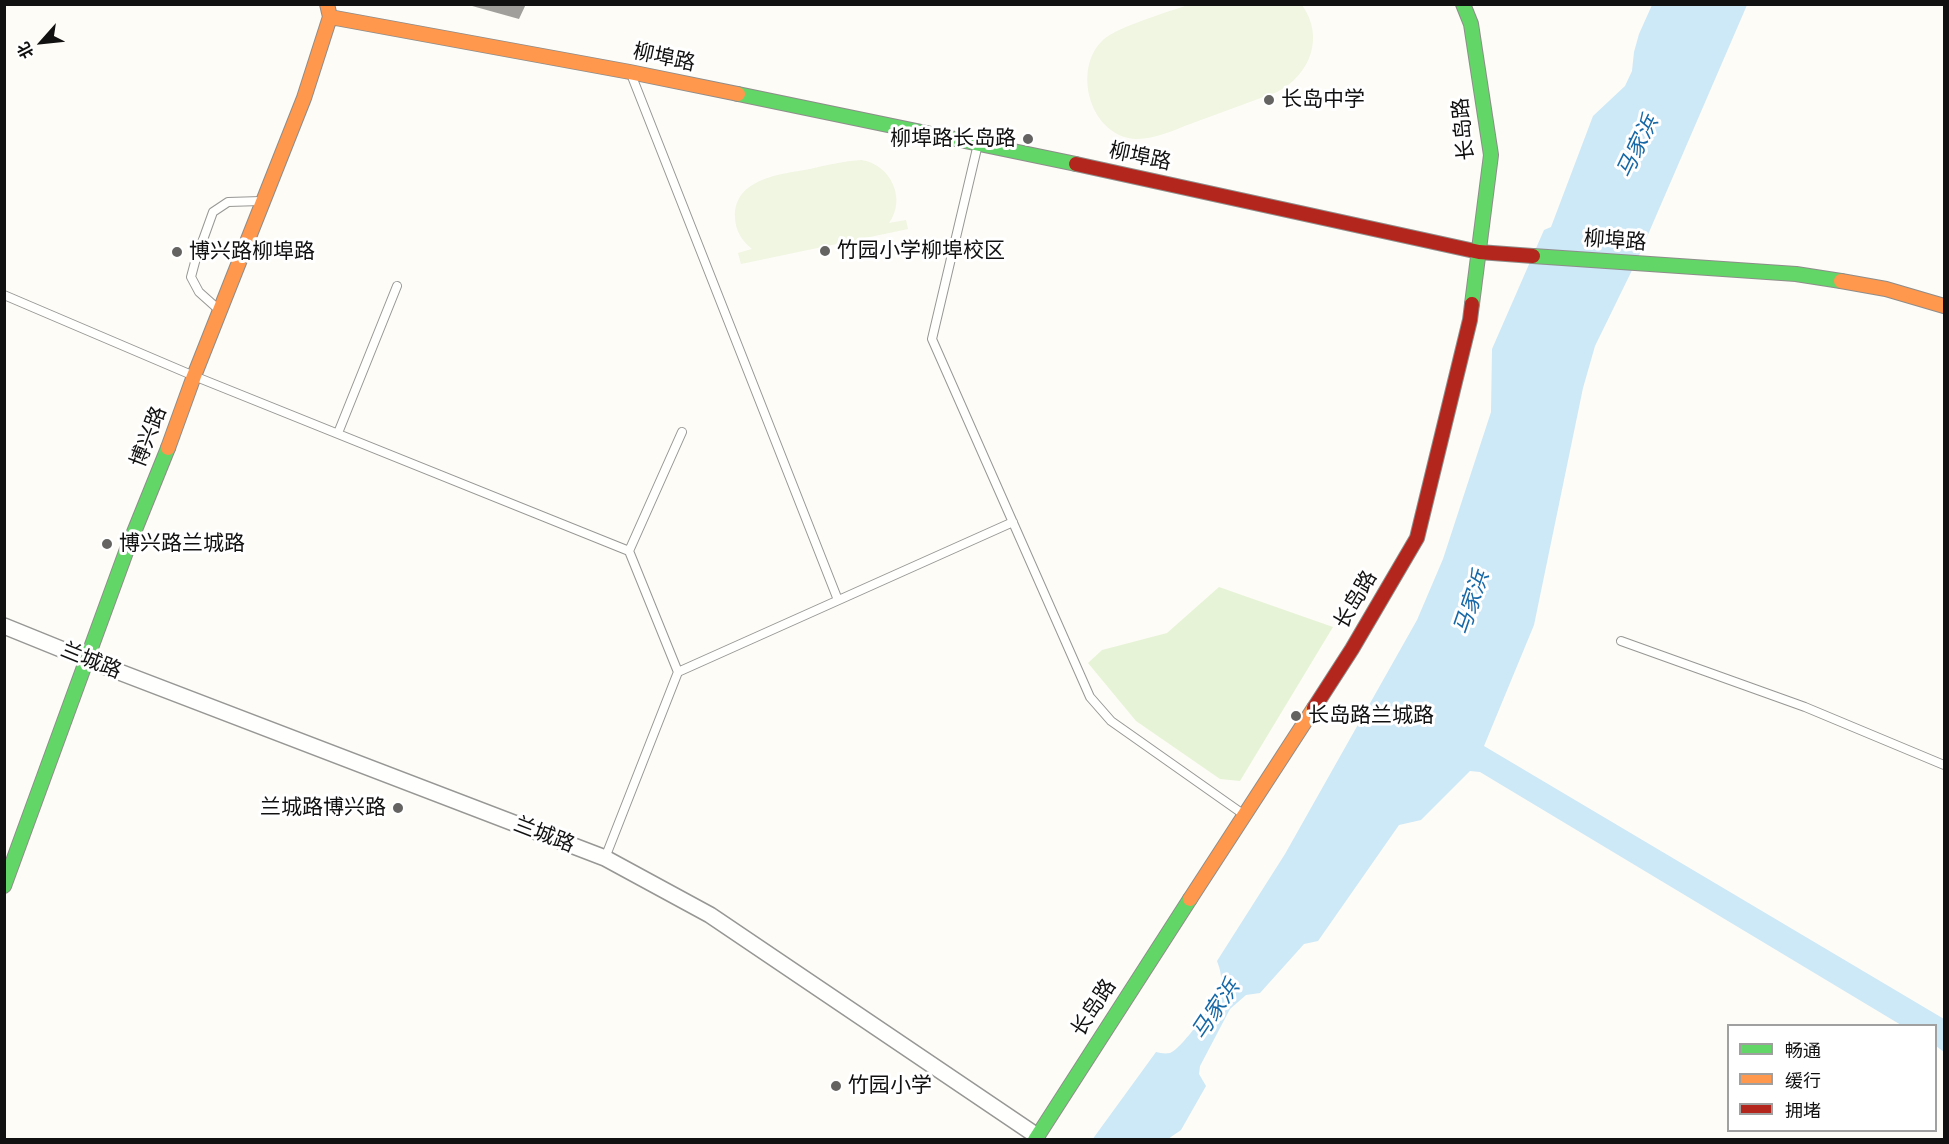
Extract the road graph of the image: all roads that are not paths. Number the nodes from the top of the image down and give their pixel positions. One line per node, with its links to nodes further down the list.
1 (1463, 4): 6 (street, 长岛路)
2 (328, 11): 3 (street, 柳埠路); 5 (street, 博兴路)
3 (630, 72): 4 (street, 柳埠路); 16 (lane)
4 (978, 144): 6 (street, 柳埠路); 14 (lane)
5 (263, 201): 10 (street, 博兴路); 10 (lane)
6 (1479, 252): 9 (street, 柳埠路); 22 (street, 长岛路)
7 (397, 286): 13 (lane)
8 (4, 295): 11 (lane)
9 (1944, 306)
10 (220, 310): 11 (street, 博兴路)
11 (194, 376): 13 (lane); 19 (street, 博兴路)
12 (682, 432): 15 (lane)
13 (338, 433): 15 (lane)
14 (1013, 522): 16 (lane); 22 (lane)
15 (629, 551): 20 (lane)
16 (838, 600): 20 (lane)
17 (4, 626): 19 (street, 兰城路)
18 (1621, 641): 21 (lane)
19 (88, 660): 23 (street, 兰城路); 24 (street, 博兴路)
20 (678, 672): 23 (lane)
21 (1944, 765)
22 (1245, 815): 25 (street, 长岛路)
23 (604, 858): 25 (street, 兰城路)
24 (4, 886)
25 (1036, 1138)

